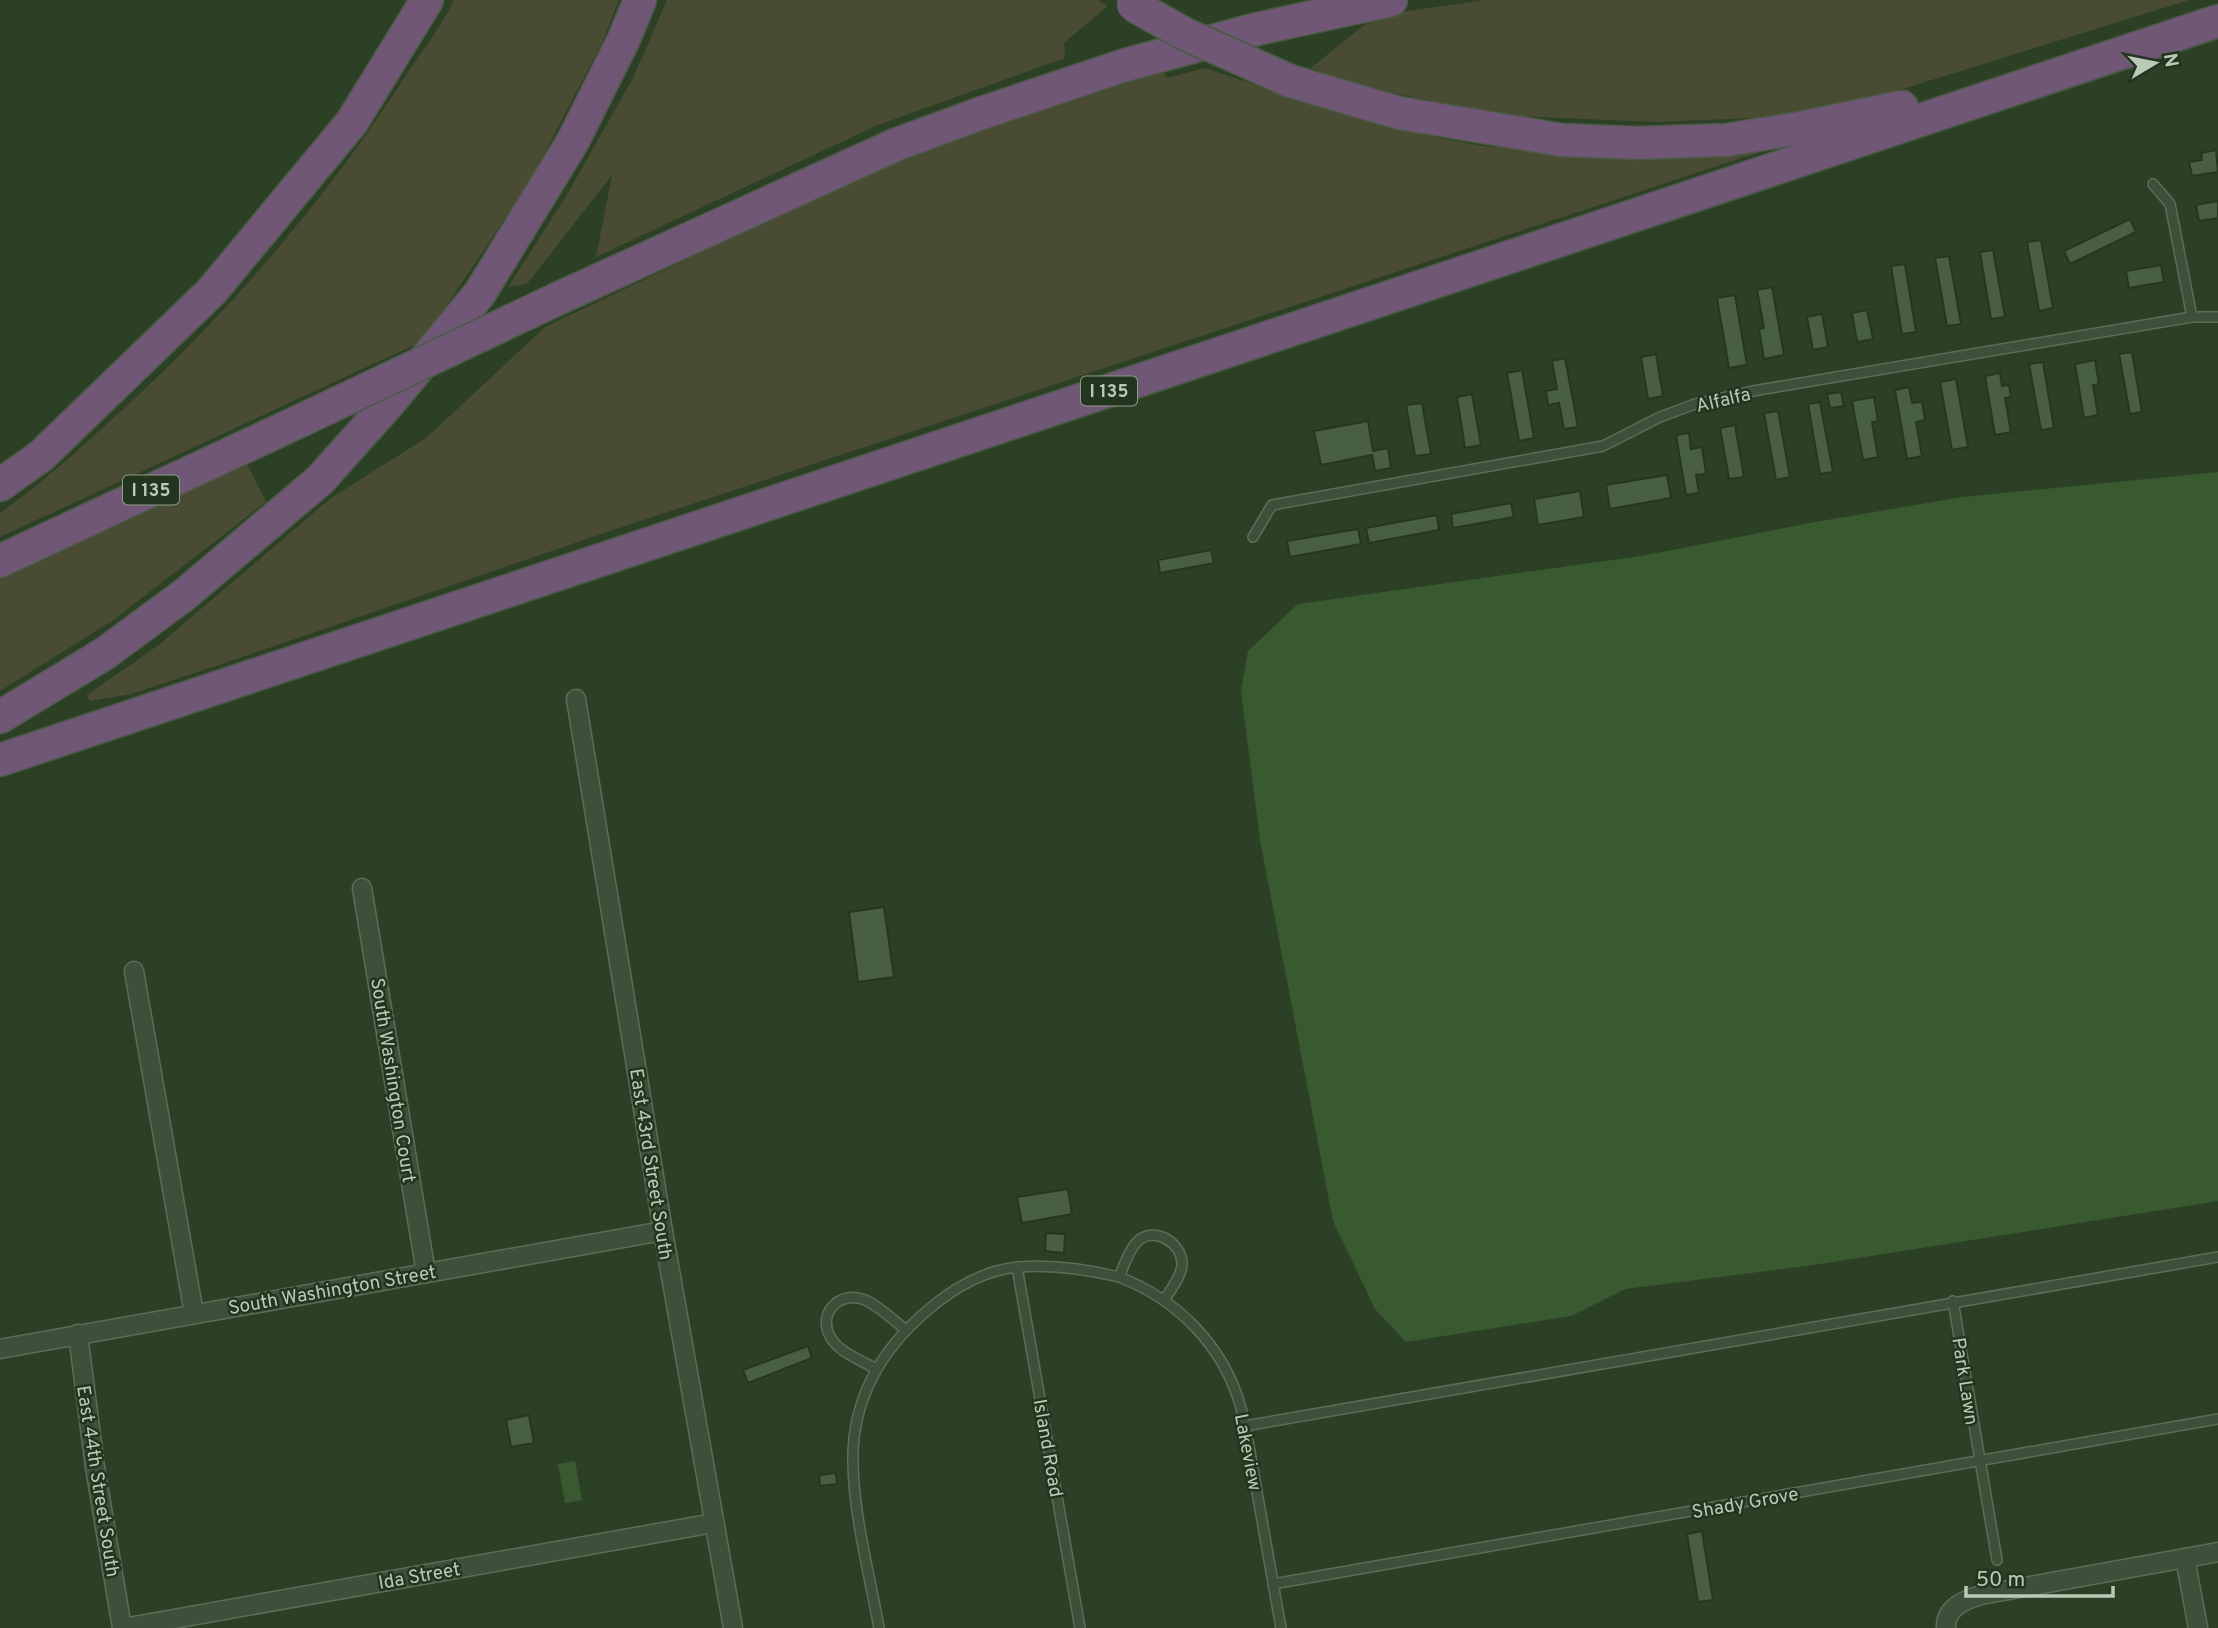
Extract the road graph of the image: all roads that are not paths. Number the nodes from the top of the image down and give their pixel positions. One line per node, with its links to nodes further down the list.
1 (427, 0): 10 (highway)
2 (640, 0): 14 (highway)
3 (1391, 0): 12 (highway, I 135, bridge)
4 (1129, 3): 6 (highway, bridge)
5 (2218, 21): 6 (highway, I 135)
6 (2149, 43): 15 (highway, I 135)
7 (2153, 184): 8 (lane)
8 (2192, 317): 9 (lane, Alfalfa); 11 (lane, Alfalfa)
9 (2218, 317)
10 (0, 485)
11 (1253, 537)
12 (0, 561)
13 (576, 699): 18 (street, East 43rd Street South)
14 (0, 717)
15 (0, 760)
16 (362, 888): 21 (street, South Washington Court)
17 (134, 971): 25 (street)
18 (663, 1231): 21 (street, South Washington Street); 33 (street, East 43rd Street South)
19 (2218, 1257): 24 (lane)
20 (1017, 1267): 22 (lane, Lakeview); 26 (lane, Lakeview); 41 (lane, Island Road)
21 (426, 1273): 25 (street, South Washington Street)
22 (1119, 1277): 23 (lane, Lakeview); 23 (lane)
23 (1165, 1299): 31 (lane, Lakeview)
24 (1953, 1301): 31 (lane); 32 (lane, Park Lawn)
25 (194, 1314): 27 (street, South Washington Street)
26 (905, 1329): 29 (lane, Lakeview); 29 (lane)
27 (78, 1334): 28 (street, South Washington Street); 38 (street, East 44th Street South)
28 (0, 1349)
29 (876, 1369): 40 (lane, Lakeview)
30 (2218, 1419): 32 (lane, Shady Grove)
31 (1245, 1426): 37 (lane, Lakeview)
32 (1979, 1461): 36 (lane, Park Lawn); 37 (lane, Shady Grove)
33 (714, 1523): 38 (street, Ida Street); 39 (street, East 43rd Street South)
34 (2218, 1552): 35 (street)
35 (2185, 1558): 43 (street); 44 (street)
36 (1997, 1560)
37 (1273, 1584): 42 (lane, Lakeview)
38 (123, 1628)
39 (733, 1628)
40 (879, 1628)
41 (1080, 1628)
42 (1281, 1628)
43 (1946, 1628)
44 (2197, 1628)

